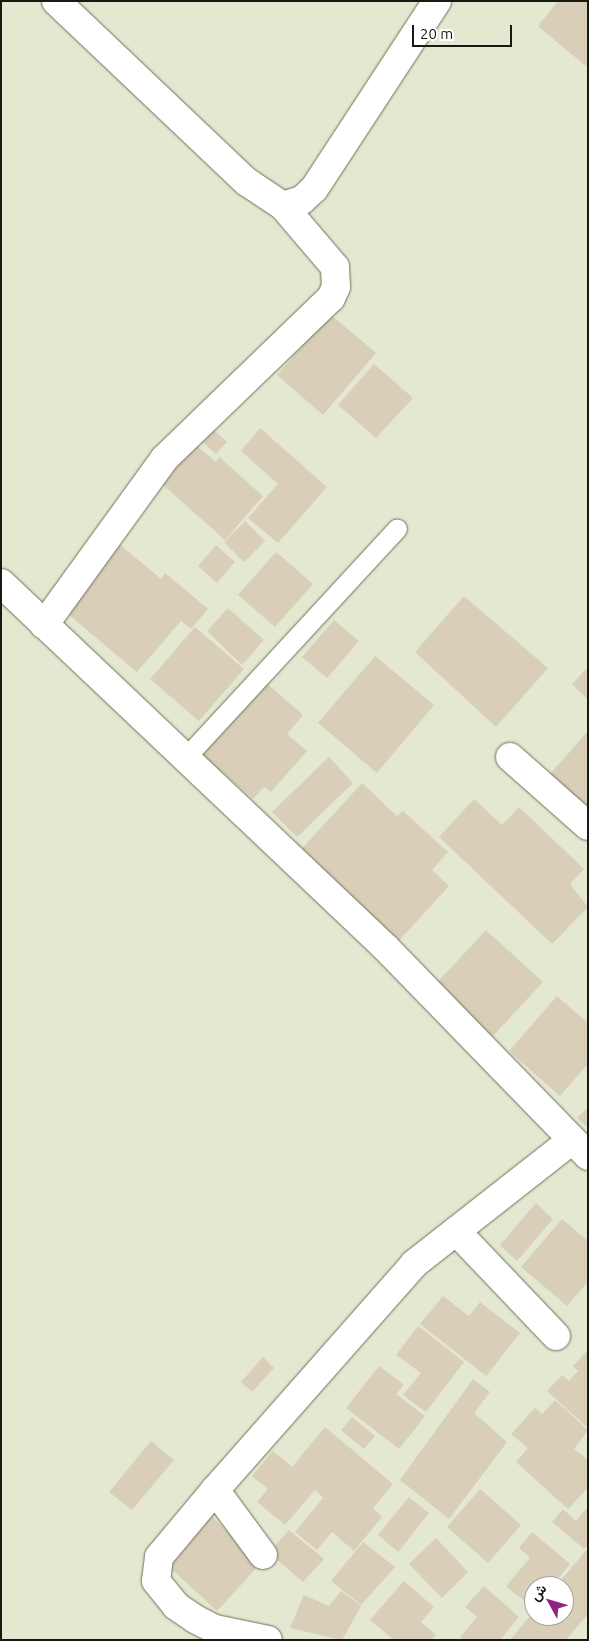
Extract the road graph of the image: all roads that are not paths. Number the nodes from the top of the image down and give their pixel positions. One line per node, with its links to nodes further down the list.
1 (56, 1): 3 (street)
2 (438, 1): 3 (street)
3 (283, 206): 6 (street)
4 (397, 528): 7 (lane)
5 (1, 583): 6 (street)
6 (44, 625): 7 (street)
7 (186, 757): 10 (street)
8 (510, 757): 9 (street)
9 (588, 826)
10 (580, 1148): 11 (street)
11 (456, 1231): 12 (street); 13 (street)
12 (556, 1336)
13 (215, 1490): 14 (street); 15 (street)
14 (263, 1555)
15 (268, 1640)

